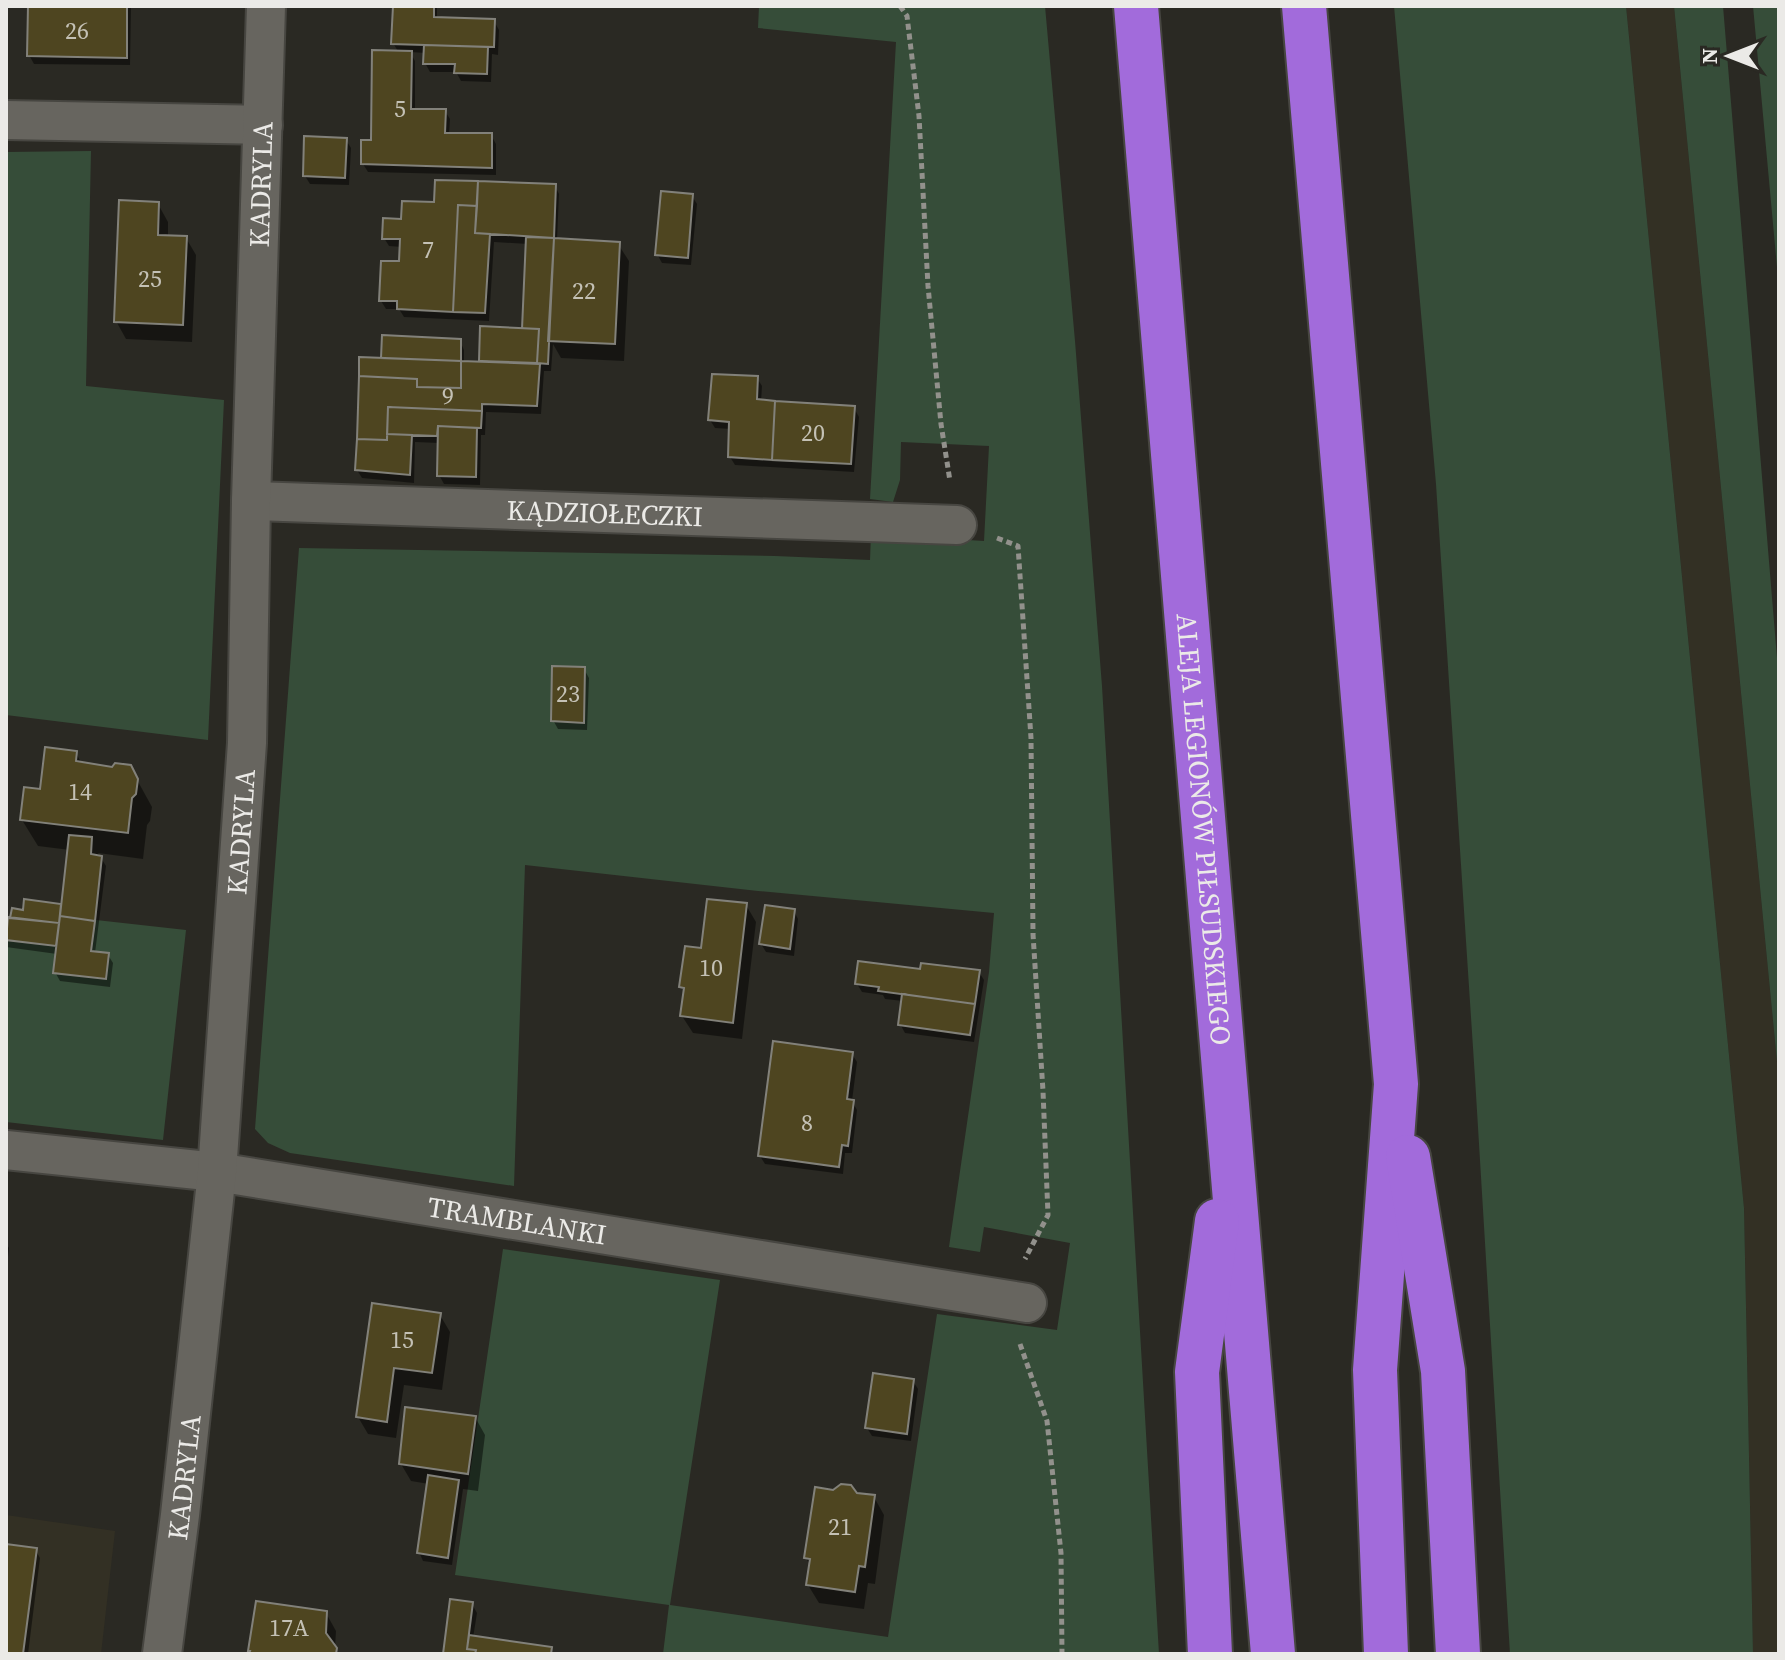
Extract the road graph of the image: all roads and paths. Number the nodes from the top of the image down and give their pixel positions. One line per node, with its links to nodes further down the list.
1 (266, 6): 6 (street, KADRYLA)
2 (900, 6): 8 (path)
3 (1136, 6): 10 (highway, ALEJA LEGIONÓW PIŁSUDSKIEGO)
4 (1304, 6): 9 (highway)
5 (6, 120): 6 (street)
6 (263, 125): 7 (street, KADRYLA)
7 (251, 501): 8 (street, KĄDZIOŁECZKI); 12 (street, KADRYLA)
8 (957, 525): 13 (path)
9 (1396, 1084): 18 (highway); 19 (highway)
10 (1228, 1139): 16 (highway); 17 (highway, ALEJA LEGIONÓW PIŁSUDSKIEGO)
11 (6, 1150): 12 (street, TRAMBLANKI)
12 (217, 1172): 13 (street, TRAMBLANKI); 14 (street, KADRYLA)
13 (1016, 1301): 15 (path)
14 (162, 1654)
15 (1062, 1654)
16 (1210, 1654)
17 (1273, 1654)
18 (1386, 1654)
19 (1458, 1654)

